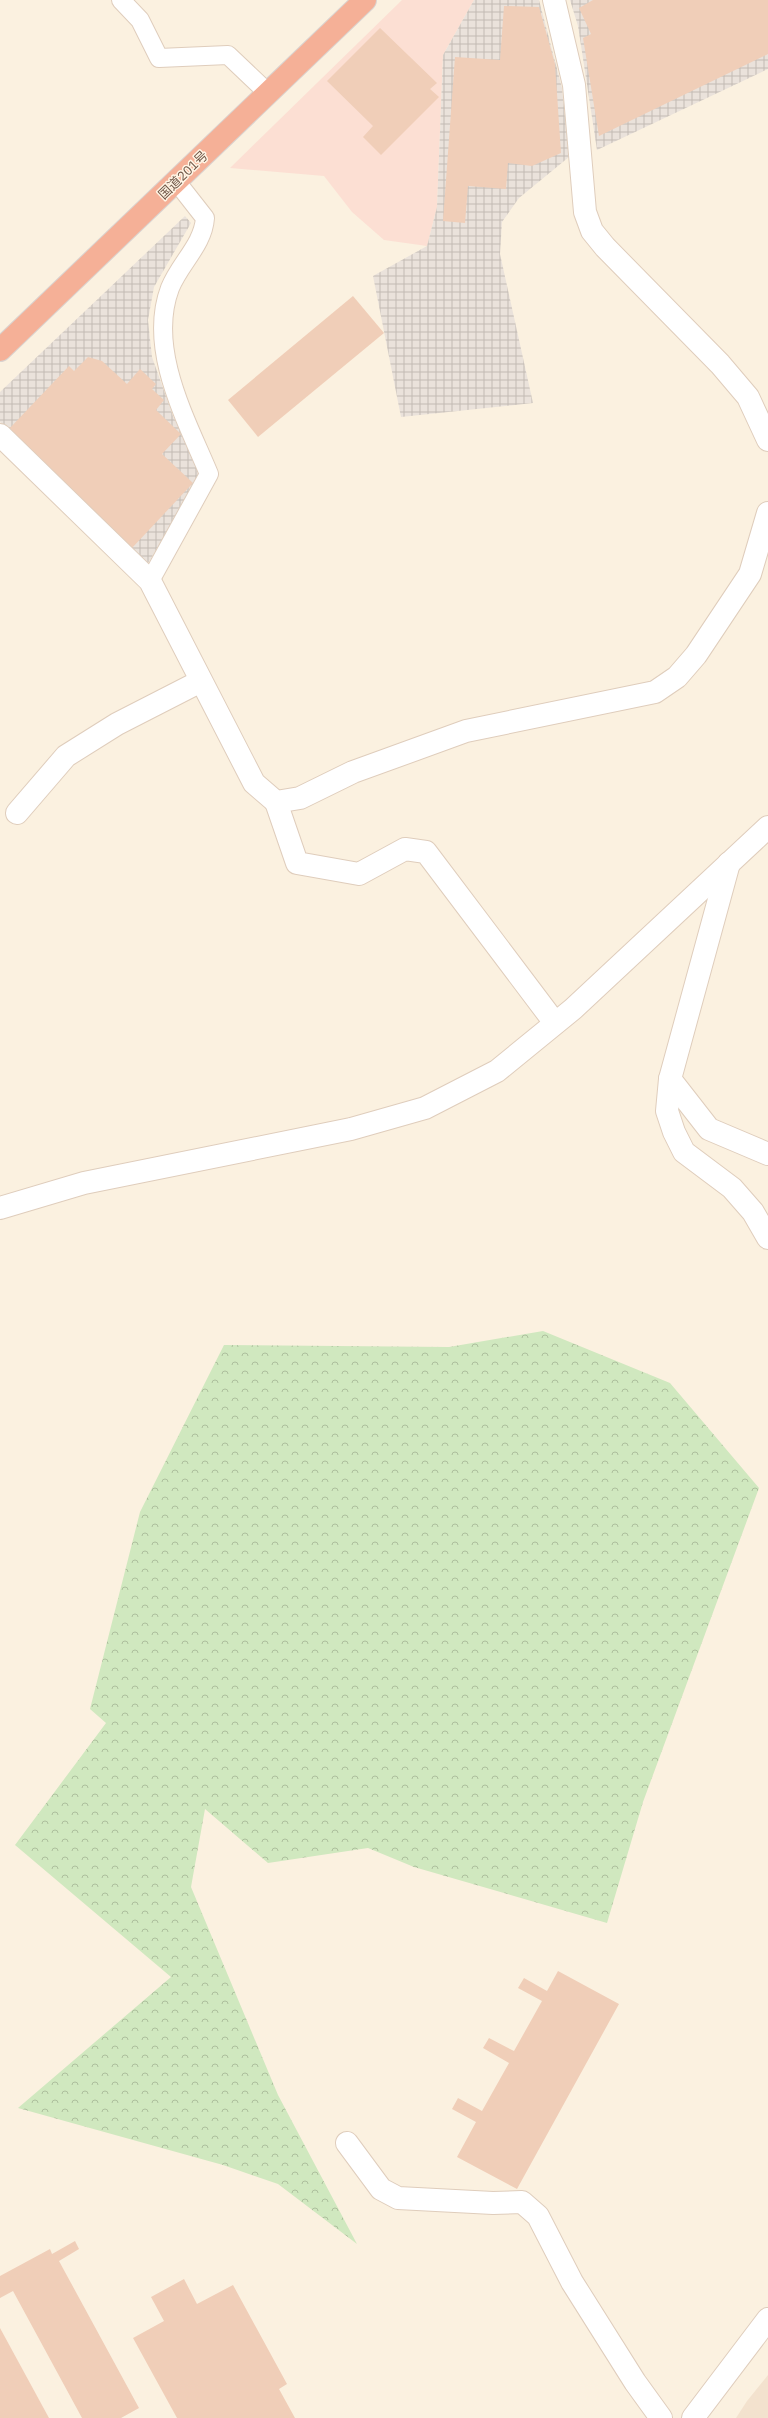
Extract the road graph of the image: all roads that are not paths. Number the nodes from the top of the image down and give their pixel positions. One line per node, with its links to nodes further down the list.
1 (121, 0): 4 (lane)
2 (365, 0): 4 (highway, 国道201号)
3 (554, 0): 8 (street)
4 (268, 93): 5 (highway, 国道201号)
5 (176, 181): 6 (highway, 国道201号); 11 (lane)
6 (0, 350)
7 (0, 435): 11 (street)
8 (768, 440)
9 (768, 513): 10 (street)
10 (759, 575): 13 (street)
11 (150, 581): 12 (street)
12 (201, 681): 13 (street); 14 (street)
13 (276, 802): 17 (street)
14 (17, 813)
15 (768, 827): 16 (street)
16 (729, 863): 17 (street); 18 (street)
17 (555, 1023): 20 (street)
18 (670, 1079): 19 (street); 21 (street)
19 (768, 1154)
20 (0, 1208)
21 (768, 1238)
22 (348, 2143): 24 (street)
23 (768, 2320): 25 (street)
24 (661, 2418)
25 (693, 2418)

